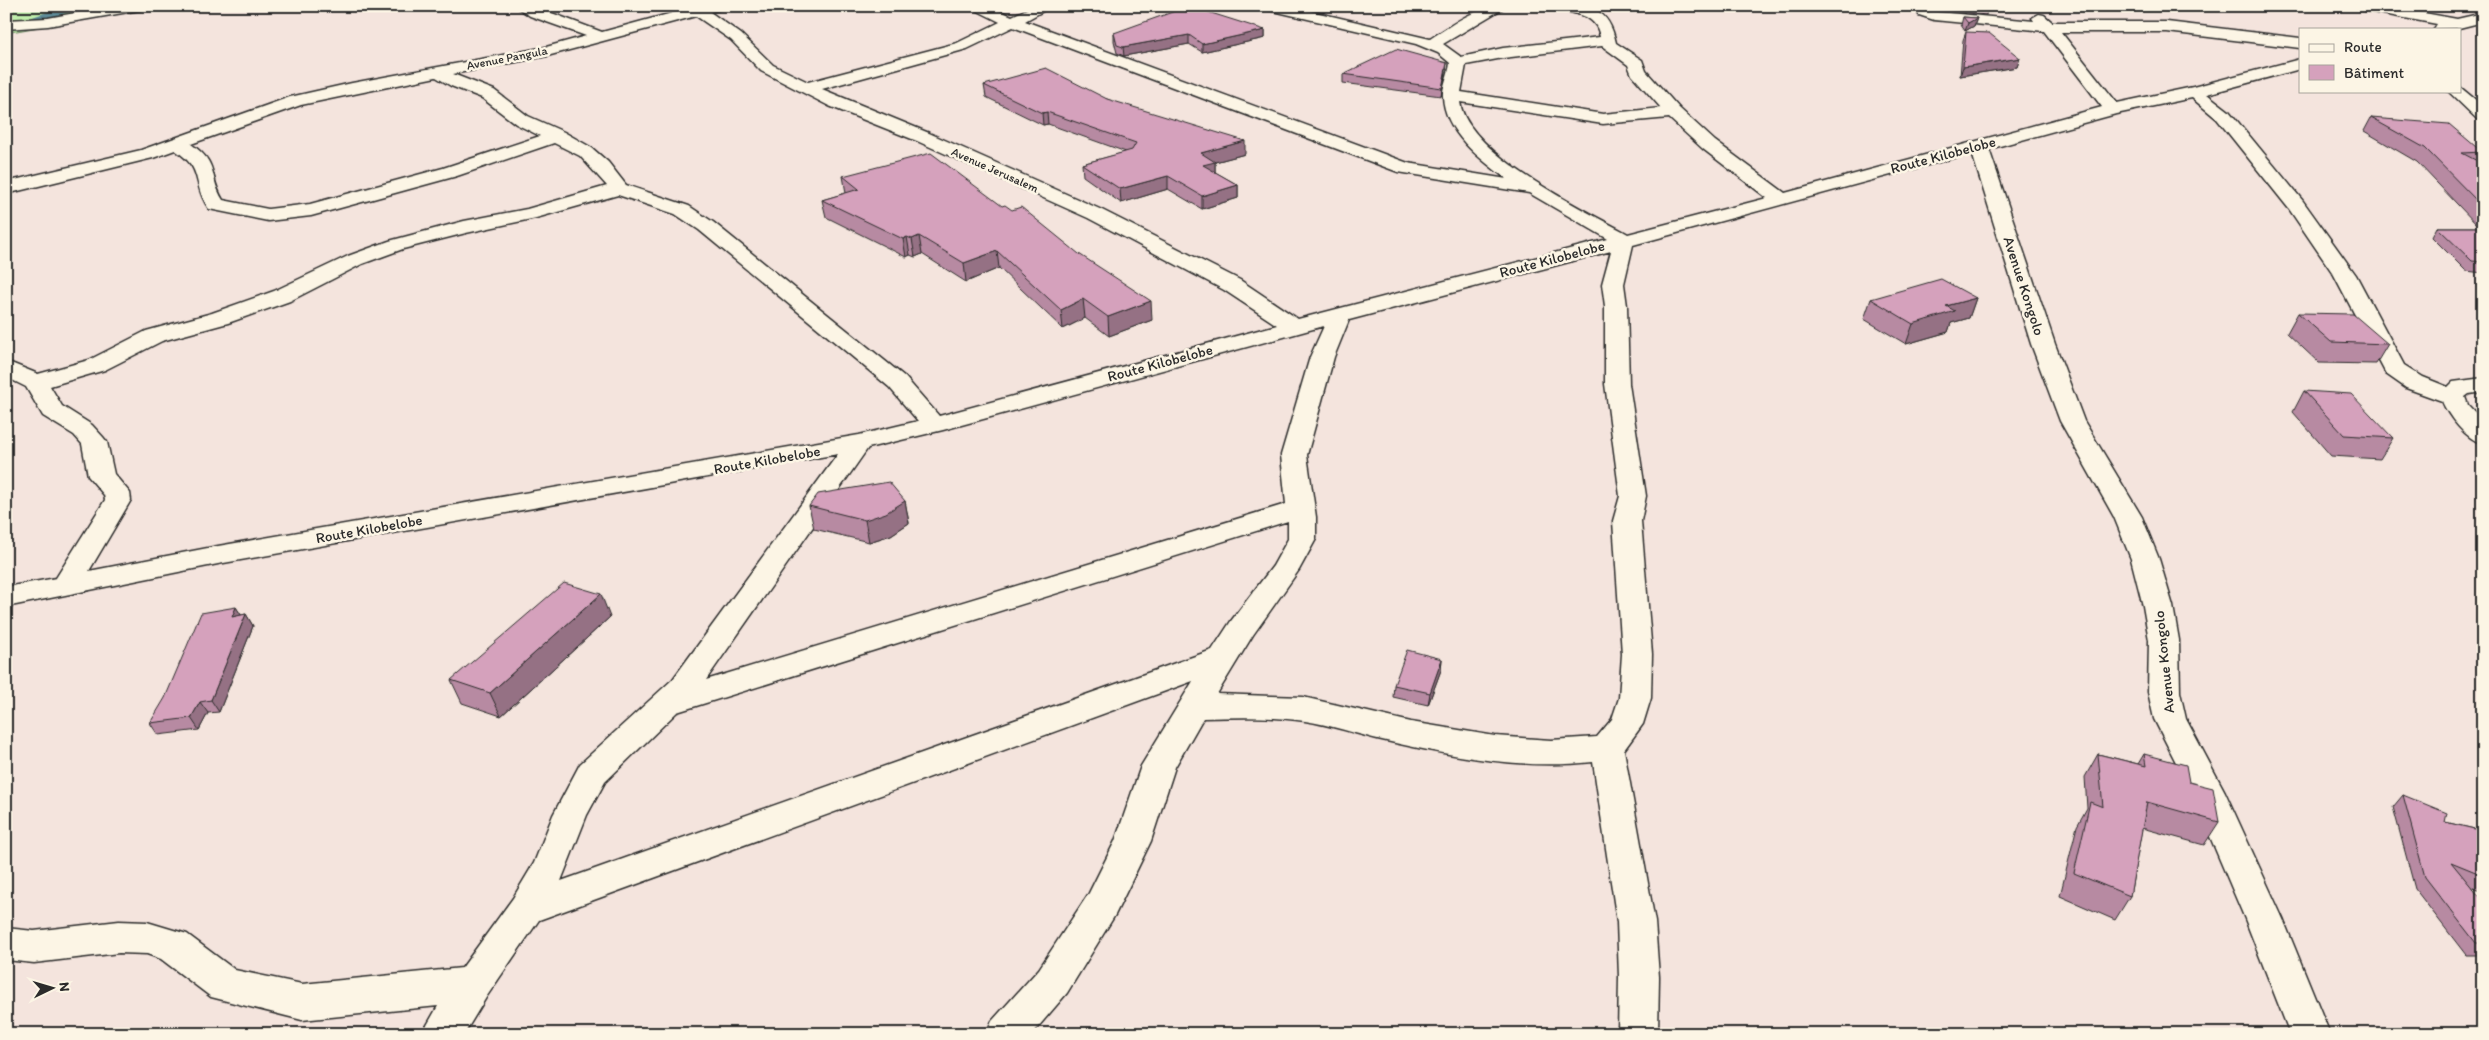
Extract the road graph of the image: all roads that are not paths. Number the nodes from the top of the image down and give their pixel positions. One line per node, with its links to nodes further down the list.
1 (140, 6): 17 (street)
2 (522, 6): 20 (street)
3 (975, 6): 15 (street)
4 (1046, 6): 15 (street)
5 (1269, 6): 14 (street)
6 (1500, 6): 23 (street)
7 (1560, 6): 21 (street)
8 (1925, 6): 18 (street)
9 (2033, 6): 18 (street)
10 (2360, 6): 16 (street)
11 (708, 9): 20 (street, Avenue Pangula); 27 (street, Avenue Jerusalem)
12 (1353, 9): 14 (street)
13 (2483, 17): 16 (street)
14 (1321, 20): 23 (street)
15 (1014, 21): 27 (street); 39 (street)
16 (2459, 24): 19 (street)
17 (6, 25)
18 (2046, 26): 22 (street); 31 (street)
19 (2443, 28)
20 (600, 36): 26 (street, Avenue Pangula)
21 (1608, 41): 24 (street); 32 (street)
22 (2299, 44)
23 (1432, 46): 24 (street)
24 (1458, 62): 30 (street)
25 (2299, 64): 28 (street, Route Kilobelobe)
26 (439, 72): 34 (street); 35 (street, Avenue Pangula)
27 (806, 88): 43 (street, Avenue Jerusalem)
28 (2195, 92): 31 (street, Route Kilobelobe); 47 (street)
29 (2457, 92): 33 (street)
30 (1450, 95): 32 (street); 39 (street)
31 (2113, 109): 36 (street, Route Kilobelobe)
32 (1674, 112): 40 (street)
33 (2483, 115)
34 (558, 136): 35 (street); 38 (street)
35 (178, 144): 37 (street, Avenue Pangula)
36 (1979, 146): 40 (street, Route Kilobelobe); 64 (street, Avenue Kongolo)
37 (6, 188)
38 (619, 189): 45 (street); 48 (street)
39 (1536, 189): 41 (street)
40 (1782, 200): 41 (street, Route Kilobelobe)
41 (1624, 240): 42 (street, Route Kilobelobe); 57 (street)
42 (1340, 315): 43 (street, Route Kilobelobe); 51 (street)
43 (1295, 327): 48 (street, Route Kilobelobe)
44 (6, 368): 45 (street)
45 (36, 382): 52 (street)
46 (2483, 385): 47 (street)
47 (2452, 396): 49 (street)
48 (934, 425): 50 (street, Route Kilobelobe)
49 (2483, 436)
50 (859, 443): 52 (street, Route Kilobelobe); 55 (street)
51 (1300, 508): 54 (street); 55 (street)
52 (65, 586): 53 (street, Route Kilobelobe)
53 (6, 596)
54 (1223, 658): 56 (street); 58 (street)
55 (665, 704): 58 (street)
56 (1192, 706): 57 (street); 62 (street)
57 (1607, 748): 63 (street)
58 (526, 909): 60 (street)
59 (6, 944): 60 (street)
60 (473, 984): 61 (street)
61 (442, 1034)
62 (1006, 1034)
63 (1638, 1034)
64 (2310, 1034)

